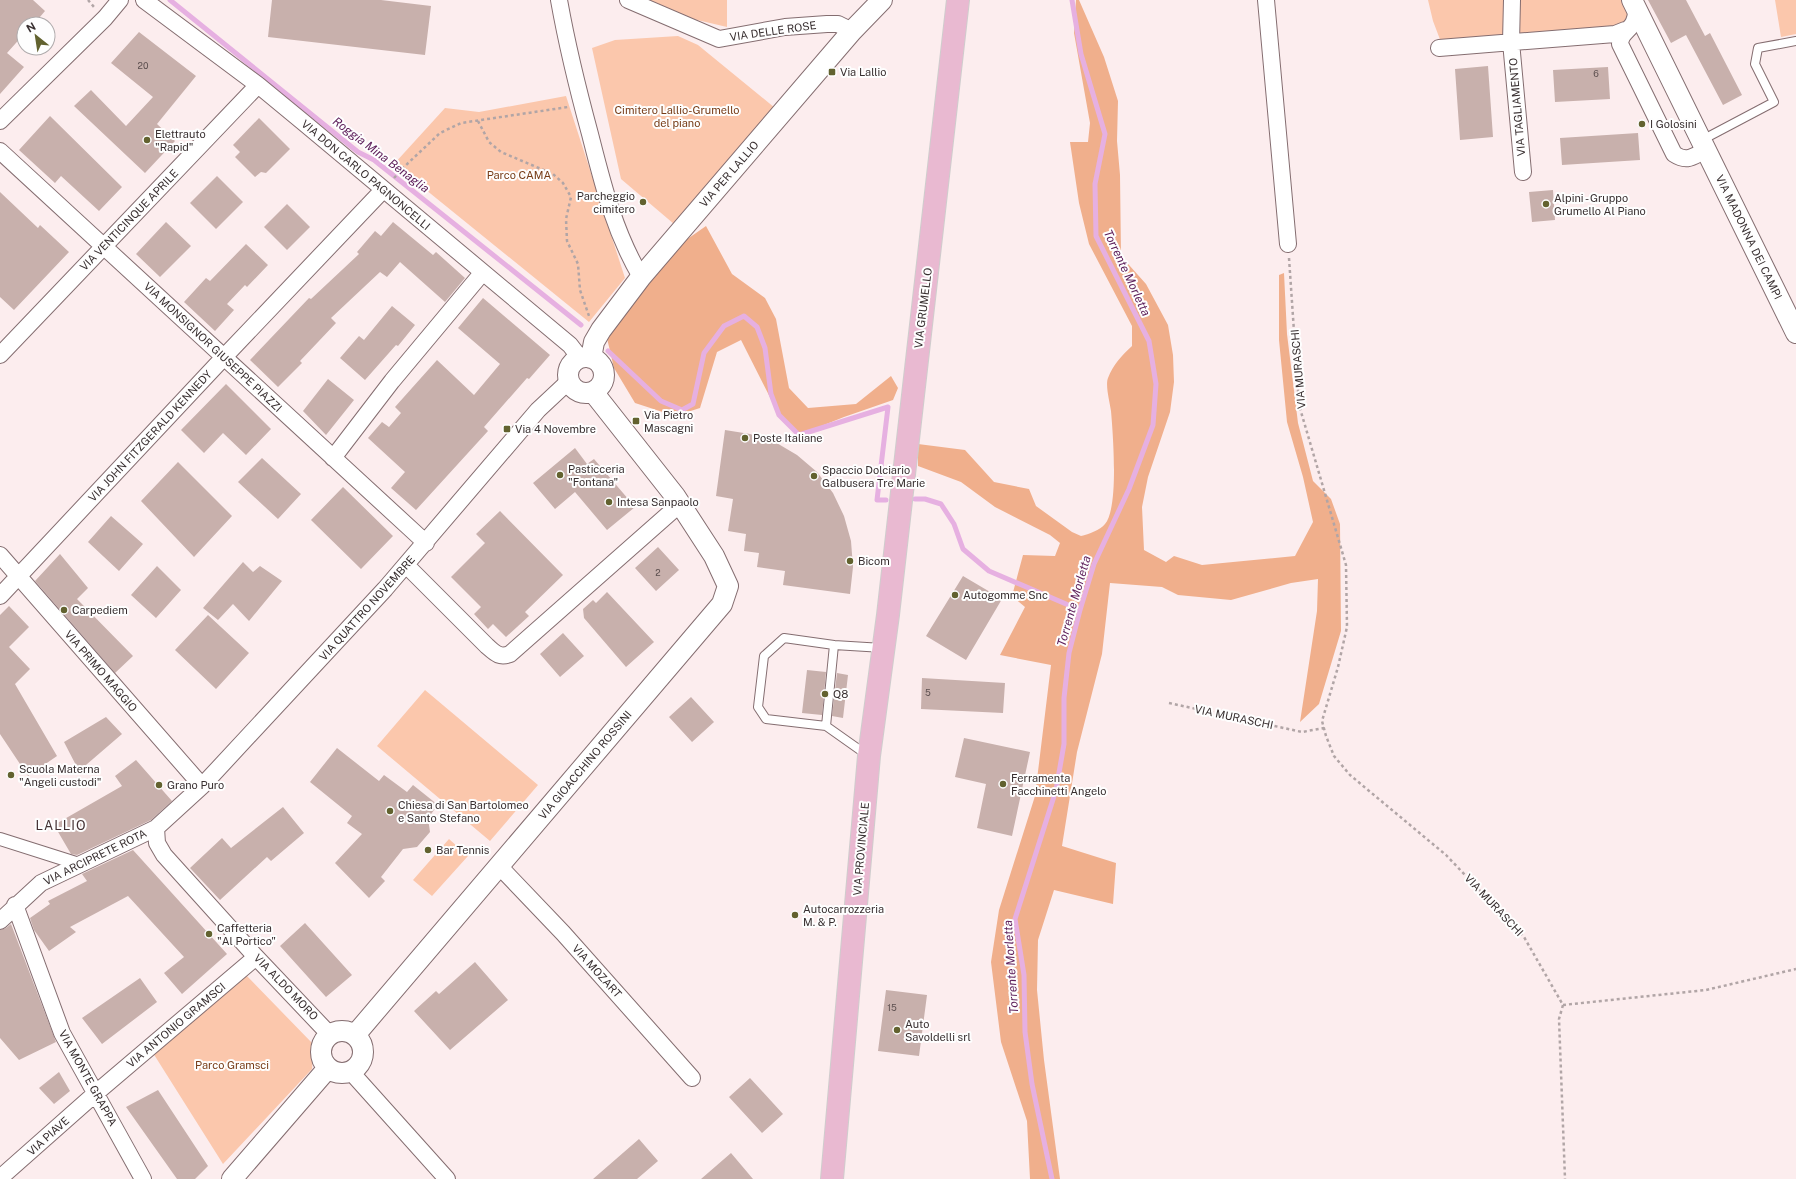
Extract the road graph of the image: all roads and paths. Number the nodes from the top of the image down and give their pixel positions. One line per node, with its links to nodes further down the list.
1 (120, 0): 17 (street)
2 (144, 0): 15 (street, VIA DON CARLO PAGNONCELLI)
3 (560, 0): 16 (street)
4 (628, 0): 11 (street, VIA DELLE ROSE)
5 (882, 0): 11 (street, VIA PER LALLIO)
6 (958, 0): 41 (main road, VIA GRUMELLO)
7 (1266, 0): 23 (street)
8 (1512, 0): 13 (street, VIA TAGLIAMENTO)
9 (1635, 5): 10 (street); 19 (street, VIA MADONNA DEI CAMPI)
10 (1625, 30): 13 (street, VIA TAGLIAMENTO); 19 (street)
11 (852, 31): 26 (street, VIA PER LALLIO)
12 (1796, 41): 19 (lane)
13 (1512, 42): 14 (street, VIA TAGLIAMENTO); 21 (street, VIA TAGLIAMENTO)
14 (1439, 48)
15 (258, 85): 22 (street, VIA DON CARLO PAGNONCELLI); 24 (street, VIA VENTICINQUE APRILE)
16 (582, 105): 18 (path); 26 (street)
17 (0, 121)
18 (478, 121): 22 (path); 27 (path)
19 (1704, 145): 28 (street, VIA MADONNA DEI CAMPI)
20 (0, 151): 24 (street, VIA MONSIGNOR GIUSEPPE PIAZZI)
21 (1523, 172)
22 (387, 186): 25 (street, VIA DON CARLO PAGNONCELLI); 30 (street, VIA JOHN FITZGERALD KENNEDY)
23 (1288, 244): 46 (path, VIA MURASCHI)
24 (103, 246): 29 (street, VIA VENTICINQUE APRILE); 30 (street, VIA MONSIGNOR GIUSEPPE PIAZZI)
25 (481, 271): 31 (street, VIA DON CARLO PAGNONCELLI); 34 (street)
26 (642, 277): 27 (street, VIA PER LALLIO)
27 (601, 330): 31 (street, VIA PER LALLIO)
28 (1796, 333)
29 (0, 355)
30 (225, 356): 34 (street, VIA MONSIGNOR GIUSEPPE PIAZZI); 39 (street, VIA JOHN FITZGERALD KENNEDY)
31 (586, 358): 32 (street); 33 (street)
32 (569, 381): 33 (street); 36 (street, VIA QUATTRO NOVEMBRE)
33 (593, 392): 35 (street)
34 (333, 458): 36 (street, VIA MONSIGNOR GIUSEPPE PIAZZI)
35 (680, 504): 38 (street); 52 (street, VIA GIOACCHINO ROSSINI)
36 (426, 543): 38 (street, VIA QUATTRO NOVEMBRE)
37 (0, 555): 39 (street, VIA PRIMO MAGGIO)
38 (406, 565): 48 (street, VIA QUATTRO NOVEMBRE)
39 (19, 577): 40 (street, VIA JOHN FITZGERALD KENNEDY); 48 (street, VIA PRIMO MAGGIO)
40 (0, 596)
41 (888, 615): 43 (main road, VIA PROVINCIALE)
42 (834, 645): 43 (lane); 45 (lane); 45 (lane)
43 (883, 648): 47 (main road, VIA PROVINCIALE)
44 (1169, 703): 46 (path, VIA MURASCHI)
45 (826, 726): 47 (lane)
46 (1324, 728): 57 (path, VIA MURASCHI)
47 (869, 756): 68 (main road, VIA PROVINCIALE)
48 (202, 786): 49 (street, VIA QUATTRO NOVEMBRE)
49 (156, 828): 51 (street, VIA ARCIPRETE ROTA); 55 (street, VIA ALDO MORO)
50 (0, 839): 51 (street)
51 (79, 864): 53 (street, VIA ARCIPRETE ROTA)
52 (499, 866): 59 (street, VIA GIOACCHINO ROSSINI); 62 (street, VIA MOZART)
53 (15, 905): 54 (street, VIA ARCIPRETE ROTA); 63 (street, VIA MONTE GRAPPA)
54 (0, 921)
55 (256, 957): 58 (street, VIA ALDO MORO); 63 (street, VIA ANTONIO GRAMSCI)
56 (1796, 970): 57 (path)
57 (1563, 1005): 69 (path)
58 (330, 1035): 59 (street); 60 (street)
59 (355, 1035): 61 (street)
60 (328, 1068): 61 (street); 66 (street)
61 (351, 1072): 67 (street)
62 (692, 1078)
63 (96, 1093): 64 (street, VIA PIAVE); 65 (street, VIA MONTE GRAPPA)
64 (0, 1178)
65 (143, 1179)
66 (232, 1179)
67 (447, 1179)
68 (832, 1179)
69 (1565, 1179)

